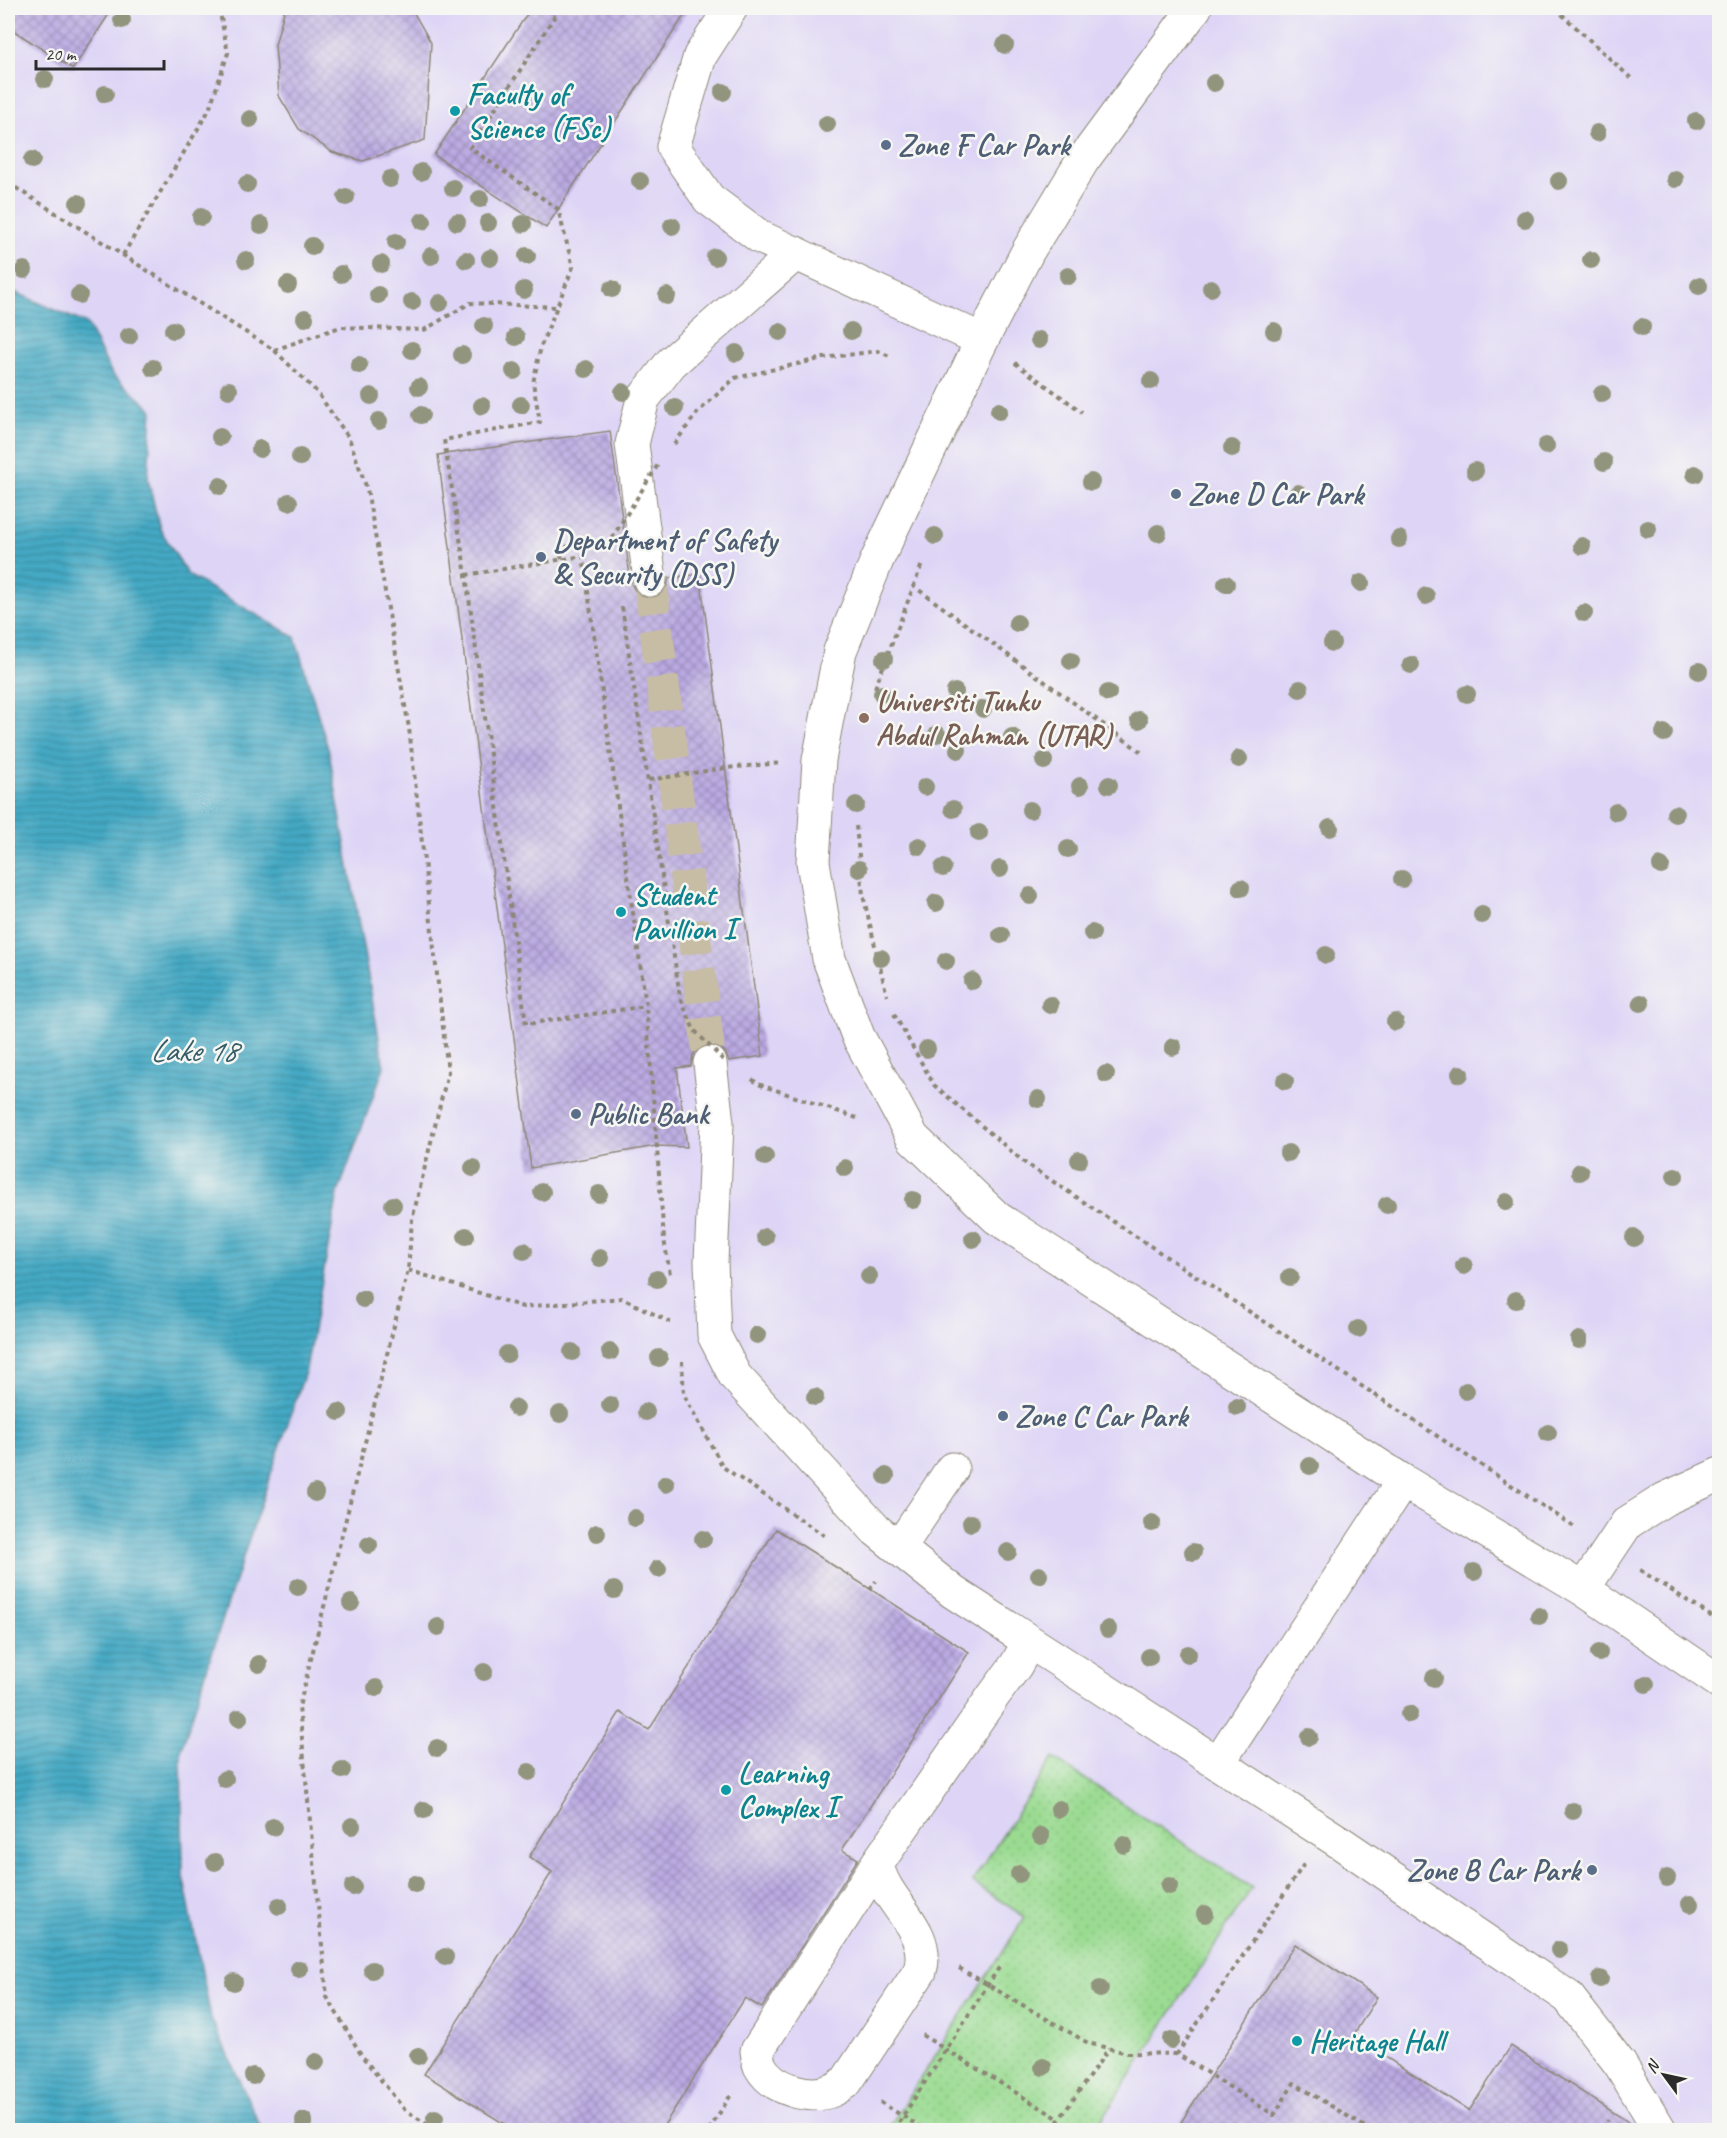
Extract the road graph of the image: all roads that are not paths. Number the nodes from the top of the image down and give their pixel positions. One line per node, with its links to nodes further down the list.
1 (731, 8): 3 (street)
2 (1195, 8): 4 (street)
3 (796, 254): 4 (street); 5 (street)
4 (982, 339): 9 (street)
5 (650, 580)
6 (722, 1064): 10 (street)
7 (952, 1469): 10 (street)
8 (1719, 1474): 11 (street)
9 (1403, 1480): 11 (street); 14 (street)
10 (899, 1548): 12 (street)
11 (1583, 1589): 13 (street)
12 (1029, 1642): 14 (street); 15 (street)
13 (1719, 1682)
14 (1218, 1763): 16 (street)
15 (877, 1864): 15 (street)
16 (1660, 2130)

